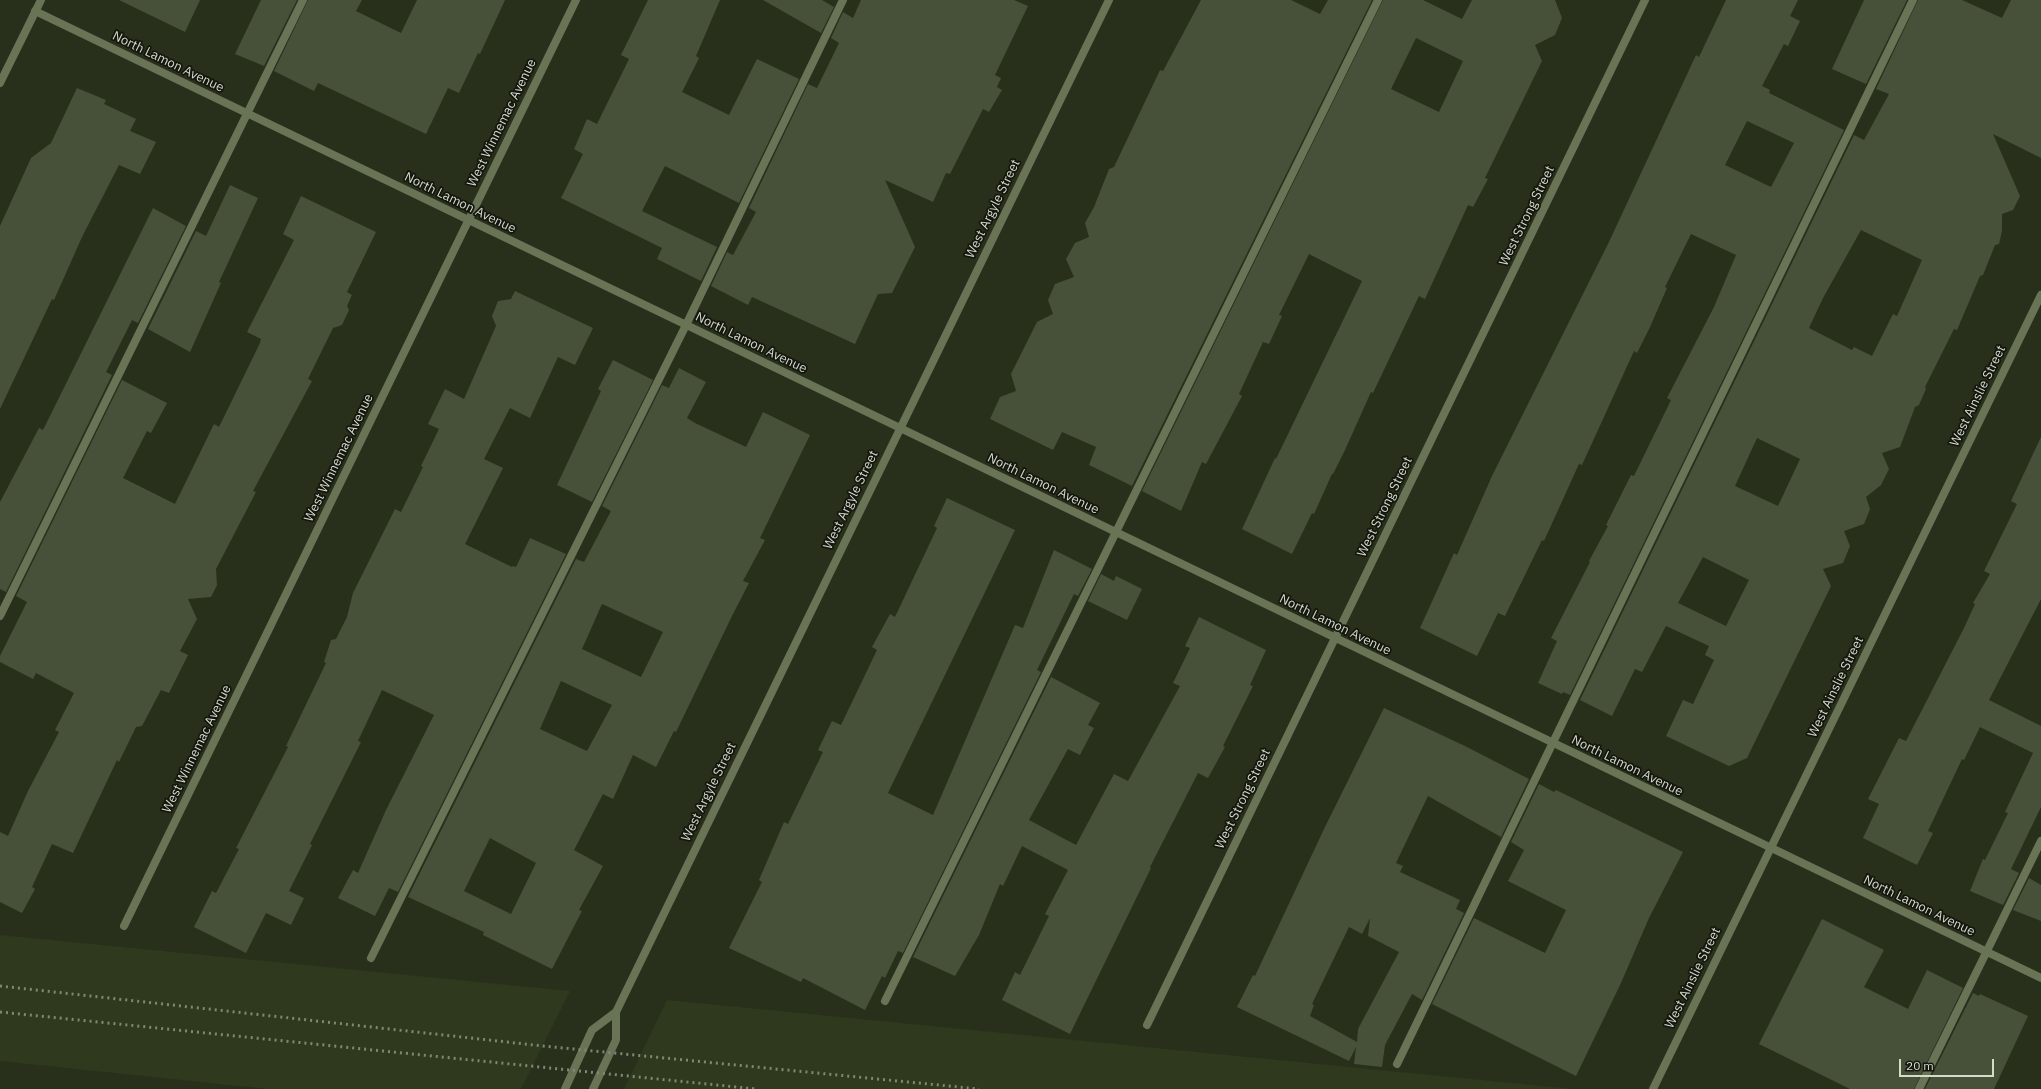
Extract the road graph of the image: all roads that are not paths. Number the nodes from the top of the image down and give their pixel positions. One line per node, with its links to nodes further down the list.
1 (41, 0): 9 (street)
2 (303, 0): 11 (street)
3 (576, 0): 12 (street, West Winnemac Avenue)
4 (843, 0): 14 (street)
5 (1109, 0): 15 (street, West Argyle Street)
6 (1378, 0): 16 (street)
7 (1645, 0): 18 (street, West Strong Street)
8 (1913, 0): 19 (street)
9 (35, 11): 10 (street); 11 (street, North Lamon Avenue)
10 (0, 83)
11 (248, 114): 12 (street, North Lamon Avenue); 17 (street)
12 (468, 220): 14 (street, North Lamon Avenue); 22 (street, West Winnemac Avenue)
13 (2041, 295): 21 (street, West Ainslie Street)
14 (686, 325): 15 (street, North Lamon Avenue); 24 (street)
15 (899, 428): 16 (street, North Lamon Avenue); 27 (street, West Argyle Street)
16 (1115, 532): 18 (street, North Lamon Avenue); 26 (street)
17 (0, 616)
18 (1335, 638): 19 (street, North Lamon Avenue); 28 (street, West Strong Street)
19 (1553, 743): 21 (street, North Lamon Avenue); 29 (street)
20 (2041, 841): 23 (street)
21 (1770, 848): 23 (street, North Lamon Avenue); 32 (street, West Ainslie Street)
22 (124, 926)
23 (1987, 952): 25 (street, North Lamon Avenue); 33 (street)
24 (371, 958)
25 (2041, 978)
26 (885, 1001)
27 (616, 1012): 30 (street, West Argyle Street); 31 (street, West Argyle Street)
28 (1147, 1025)
29 (1397, 1064)
30 (565, 1089)
31 (593, 1089)
32 (1653, 1089)
33 (1919, 1089)

